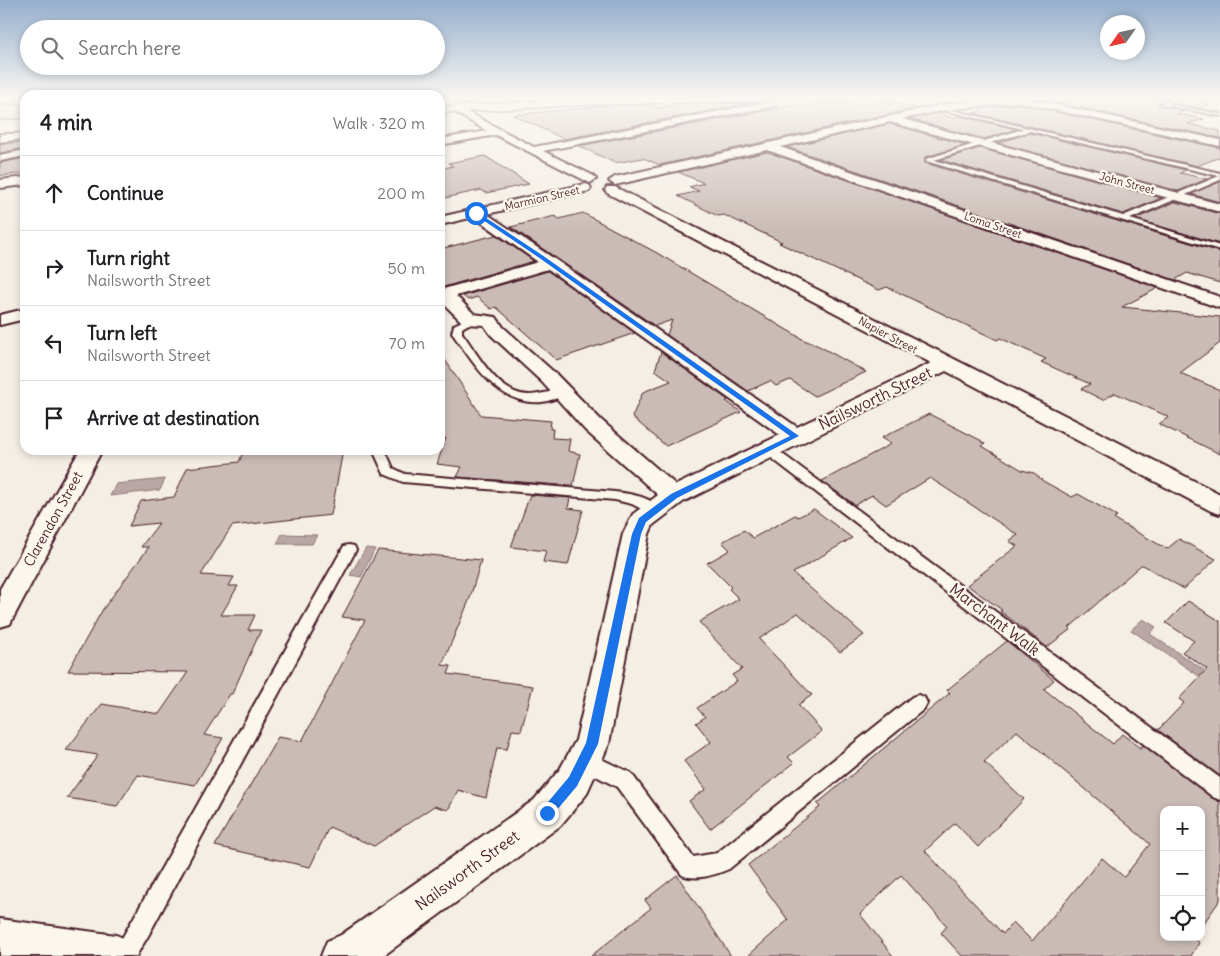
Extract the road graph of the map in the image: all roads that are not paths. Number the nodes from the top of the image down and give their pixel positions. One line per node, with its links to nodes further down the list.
1 (518, 143): 9 (street, Napier Street)
2 (569, 143): 9 (street)
3 (781, 143): 8 (street, Marmion Street)
4 (979, 143): 7 (street, John Street)
5 (983, 143): 7 (lane)
6 (1085, 143): 12 (lane)
7 (984, 144): 16 (street, John Street); 19 (lane)
8 (766, 146): 14 (street, Marmion Street); 26 (street, Loma Street)
9 (533, 150): 14 (street, Napier Street)
10 (20, 155): 11 (street)
11 (1, 158)
12 (1220, 176): 16 (lane)
13 (20, 181): 15 (street)
14 (601, 182): 18 (street, Marmion Street); 31 (street, Napier Street)
15 (0, 184)
16 (1177, 196): 17 (street, John Street); 19 (lane)
17 (1220, 208)
18 (476, 213): 20 (street, Marmion Street); 22 (street)
19 (1123, 219): 21 (lane)
20 (445, 220)
21 (1220, 248)
22 (551, 263): 23 (street); 33 (street)
23 (445, 294)
24 (445, 297): 30 (street)
25 (20, 301): 27 (street)
26 (1220, 303)
27 (0, 306)
28 (20, 315): 29 (street)
29 (0, 320)
30 (470, 320): 32 (street); 32 (lane)
31 (945, 364): 33 (street, Nailsworth Street); 38 (street, Napier Street)
32 (564, 394): 37 (street)
33 (795, 436): 34 (street, Nailsworth Street)
34 (769, 450): 37 (street, Nailsworth Street); 43 (lane, Marchant Walk)
35 (88, 455): 40 (street, Clarendon Street)
36 (381, 455): 37 (lane)
37 (663, 503): 42 (street, Nailsworth Street)
38 (1220, 505)
39 (349, 550): 46 (lane)
40 (0, 615)
41 (918, 703): 42 (lane)
42 (584, 760): 47 (street, Nailsworth Street)
43 (1220, 790)
44 (0, 940): 45 (street)
45 (116, 956)
46 (123, 956)
47 (342, 956)

